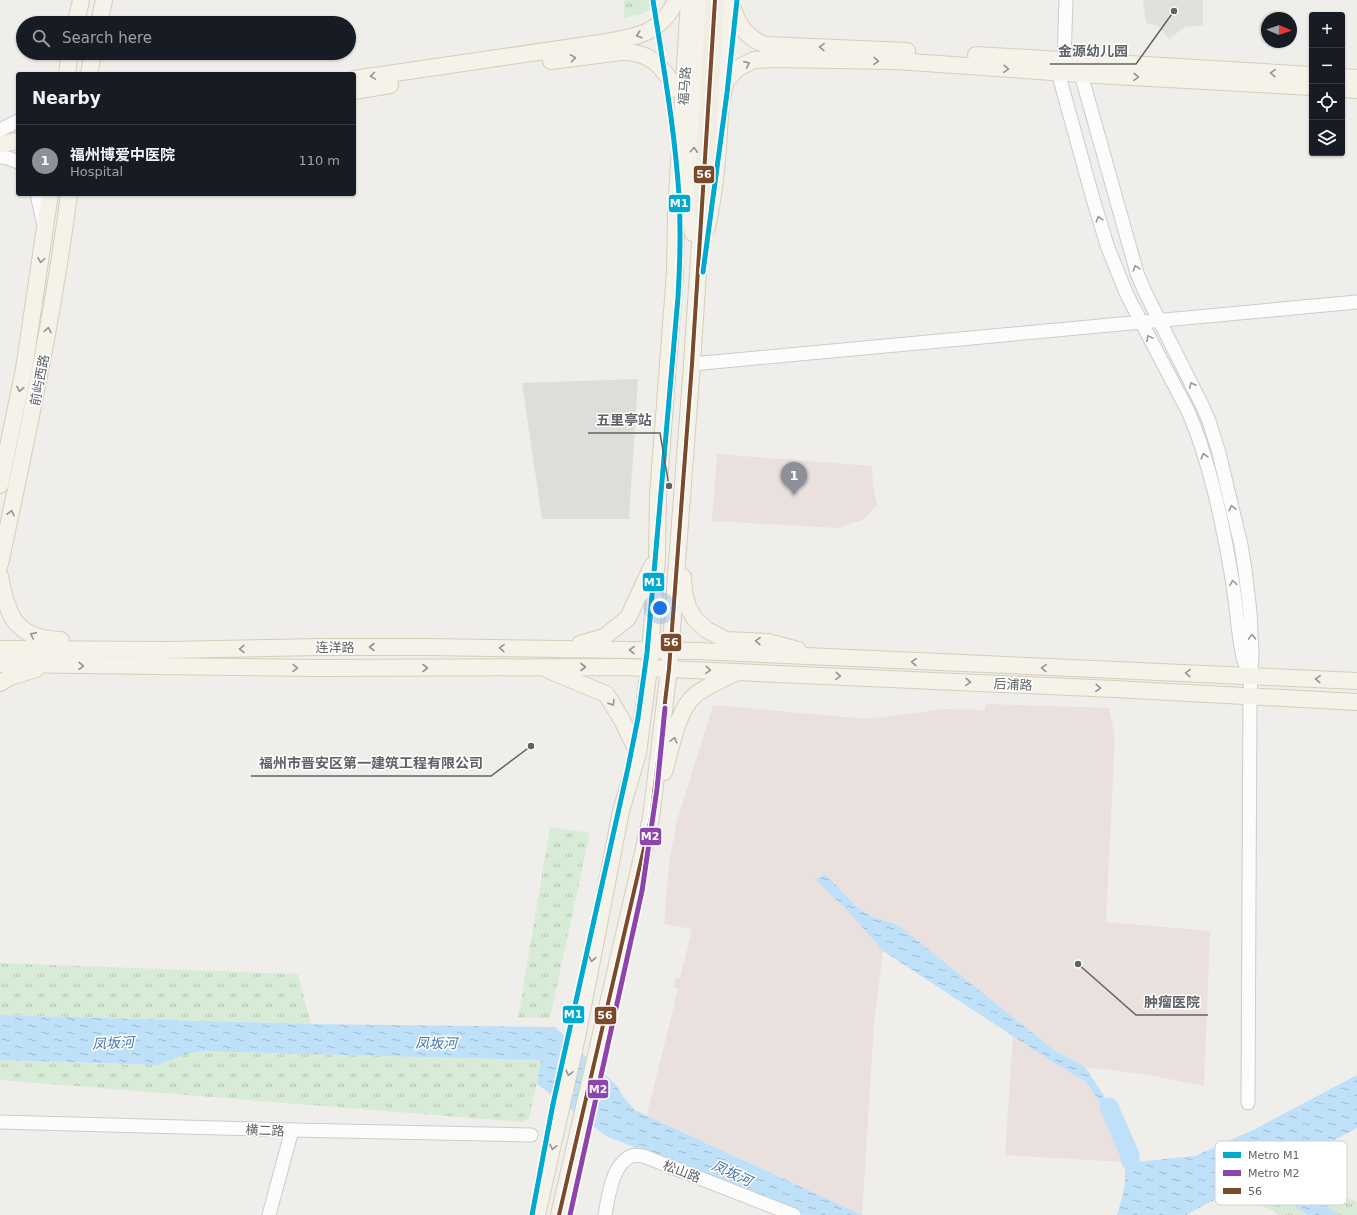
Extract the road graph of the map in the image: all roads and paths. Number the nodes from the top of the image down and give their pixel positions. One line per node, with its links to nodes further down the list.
1 (81, 0): 10 (main road)
2 (104, 0): 11 (main road)
3 (676, 0): 23 (main road, one-way to 23)
4 (682, 0): 26 (main road)
5 (689, 0): 42 (main road, 福马路)
6 (704, 0): 43 (main road, 福马路, one-way to 6)
7 (715, 0): 40 (highway)
8 (729, 0): 15 (main road, one-way to 8); 29 (main road)
9 (1066, 0): 15 (street)
10 (78, 16)
11 (101, 16)
12 (68, 60): 16 (street)
13 (69, 60): 17 (main road)
14 (92, 60): 18 (main road)
15 (1061, 66): 19 (main road); 20 (main road, one-way to 15); 29 (main road, one-way to 15); 46 (street, one-way to 15)
16 (62, 72)
17 (67, 72)
18 (89, 72)
19 (1081, 74): 24 (main road, one-way to 24); 45 (street, one-way to 19)
20 (1309, 75)
21 (1345, 77): 22 (main road)
22 (1357, 78)
23 (356, 79)
24 (1309, 87)
25 (1345, 89): 27 (main road)
26 (676, 90): 28 (main road, one-way to 26); 42 (main road)
27 (1357, 90)
28 (356, 91)
29 (720, 106): 43 (main road)
30 (16, 122): 32 (street)
31 (16, 130): 32 (main road)
32 (0, 131)
33 (16, 141): 34 (main road)
34 (0, 144)
35 (0, 157): 36 (street)
36 (16, 161)
37 (37, 196): 41 (street)
38 (50, 196): 41 (main road, 前屿西路)
39 (70, 196): 51 (main road, 前屿西路, one-way to 39)
40 (702, 212): 43 (main road, 福马路)
41 (45, 231): 48 (main road, 前屿西路, one-way to 48)
42 (675, 272): 50 (main road, 福马路)
43 (698, 273): 47 (main road, 福马路)
44 (1357, 302): 45 (street)
45 (1159, 320): 46 (street); 65 (street, one-way to 45)
46 (1141, 322): 47 (street); 65 (street, one-way to 46)
47 (692, 364): 49 (main road, 福马路)
48 (0, 485)
49 (679, 535): 57 (main road, 福马路); 58 (main road, one-way to 49)
50 (657, 557): 54 (main road); 56 (main road, 福马路)
51 (0, 564)
52 (0, 576): 55 (main road, one-way to 52)
53 (0, 649): 55 (main road, 连洋路)
54 (564, 649): 55 (main road, 连洋路, one-way to 55); 56 (main road, 连洋路, one-way to 54)
55 (168, 650)
56 (650, 650): 57 (main road, 连洋路); 62 (main road, 福马路)
57 (671, 651): 58 (main road, 后浦路); 63 (main road, 福马路)
58 (822, 657): 65 (main road, 后浦路, one-way to 58)
59 (0, 664): 60 (main road, 连洋路)
60 (52, 665): 61 (main road, 连洋路, one-way to 61); 67 (main road)
61 (541, 667): 62 (main road, 连洋路, one-way to 62); 70 (main road, one-way to 70)
62 (649, 668): 63 (main road, 连洋路); 70 (main road, 福马路)
63 (669, 669): 64 (main road, 后浦路, one-way to 64); 71 (main road, 福马路)
64 (738, 672): 68 (main road, 后浦路, one-way to 68); 71 (main road, one-way to 64)
65 (1250, 676): 66 (main road, 后浦路, one-way to 65); 68 (street)
66 (1357, 681)
67 (0, 682)
68 (1250, 696): 69 (main road, 后浦路); 72 (street)
69 (1357, 702)
70 (638, 754): 77 (main road, 福马路, one-way to 77)
71 (651, 818): 78 (main road, 福马路)
72 (1248, 1103)
73 (0, 1122): 74 (street, 横二路)
74 (292, 1130): 75 (street, 横二路); 76 (street)
75 (531, 1135)
76 (269, 1215)
77 (537, 1215)
78 (559, 1215)
79 (605, 1215): 80 (street, 松山路)
80 (794, 1215)

